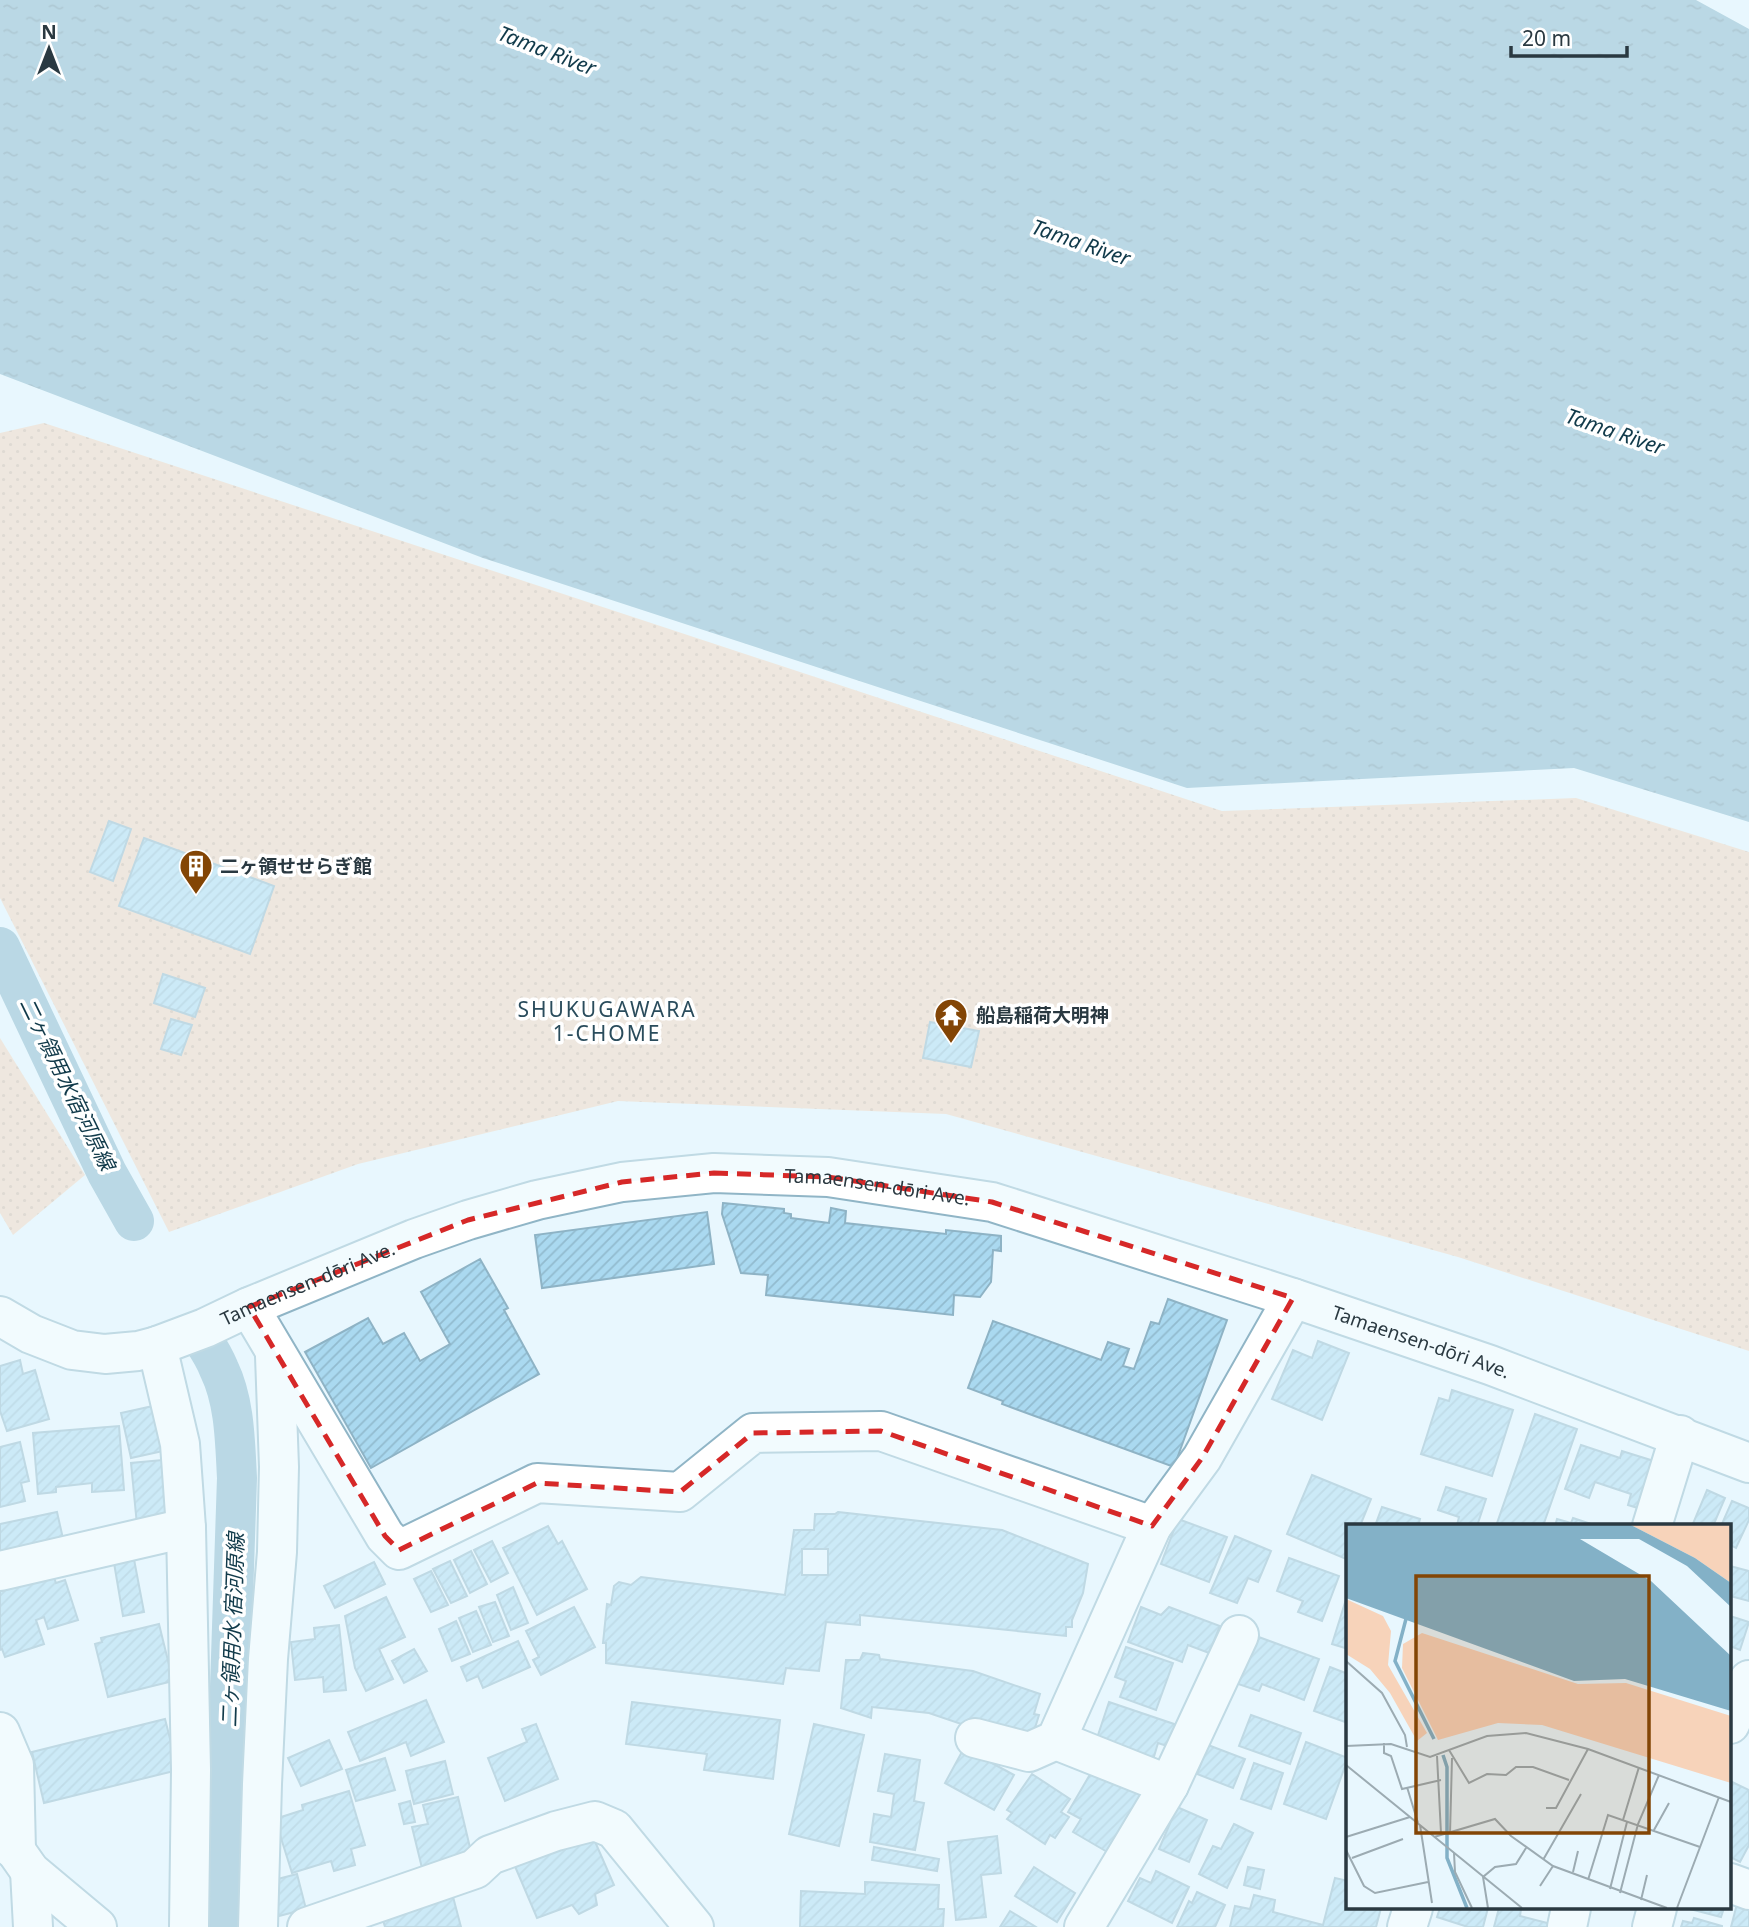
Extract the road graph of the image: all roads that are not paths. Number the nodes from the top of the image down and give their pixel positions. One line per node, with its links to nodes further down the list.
1 (1293, 1298): 2 (street, Tamaensen-dōri Ave.); 6 (street, Tamaensen-dōri Ave.); 9 (street)
2 (249, 1307): 4 (street, Tamaensen-dōri Ave.); 5 (street)
3 (0, 1316): 4 (street, Tamaensen-dōri Ave.)
4 (157, 1346): 10 (street)
5 (275, 1350): 9 (street); 28 (street)
6 (1679, 1435): 7 (street, Tamaensen-dōri Ave.); 8 (street)
7 (1749, 1463)
8 (1653, 1524)
9 (1152, 1527): 17 (street)
10 (186, 1528): 11 (street); 27 (street)
11 (0, 1571)
12 (1239, 1635): 18 (street)
13 (1749, 1680): 14 (street)
14 (1732, 1719)
15 (0, 1732): 19 (street)
16 (975, 1738): 17 (street)
17 (1052, 1741): 18 (street)
18 (1169, 1784): 31 (street)
19 (15, 1854): 25 (street); 26 (street)
20 (1732, 1885): 21 (street)
21 (1749, 1890)
22 (1412, 1910): 32 (street)
23 (1571, 1910): 33 (street)
24 (1656, 1910): 34 (street)
25 (33, 1927)
26 (97, 1927)
27 (189, 1927)
28 (258, 1927)
29 (307, 1927): 30 (street)
30 (694, 1927)
31 (1084, 1927)
32 (1407, 1927)
33 (1567, 1927)
34 (1652, 1927)

